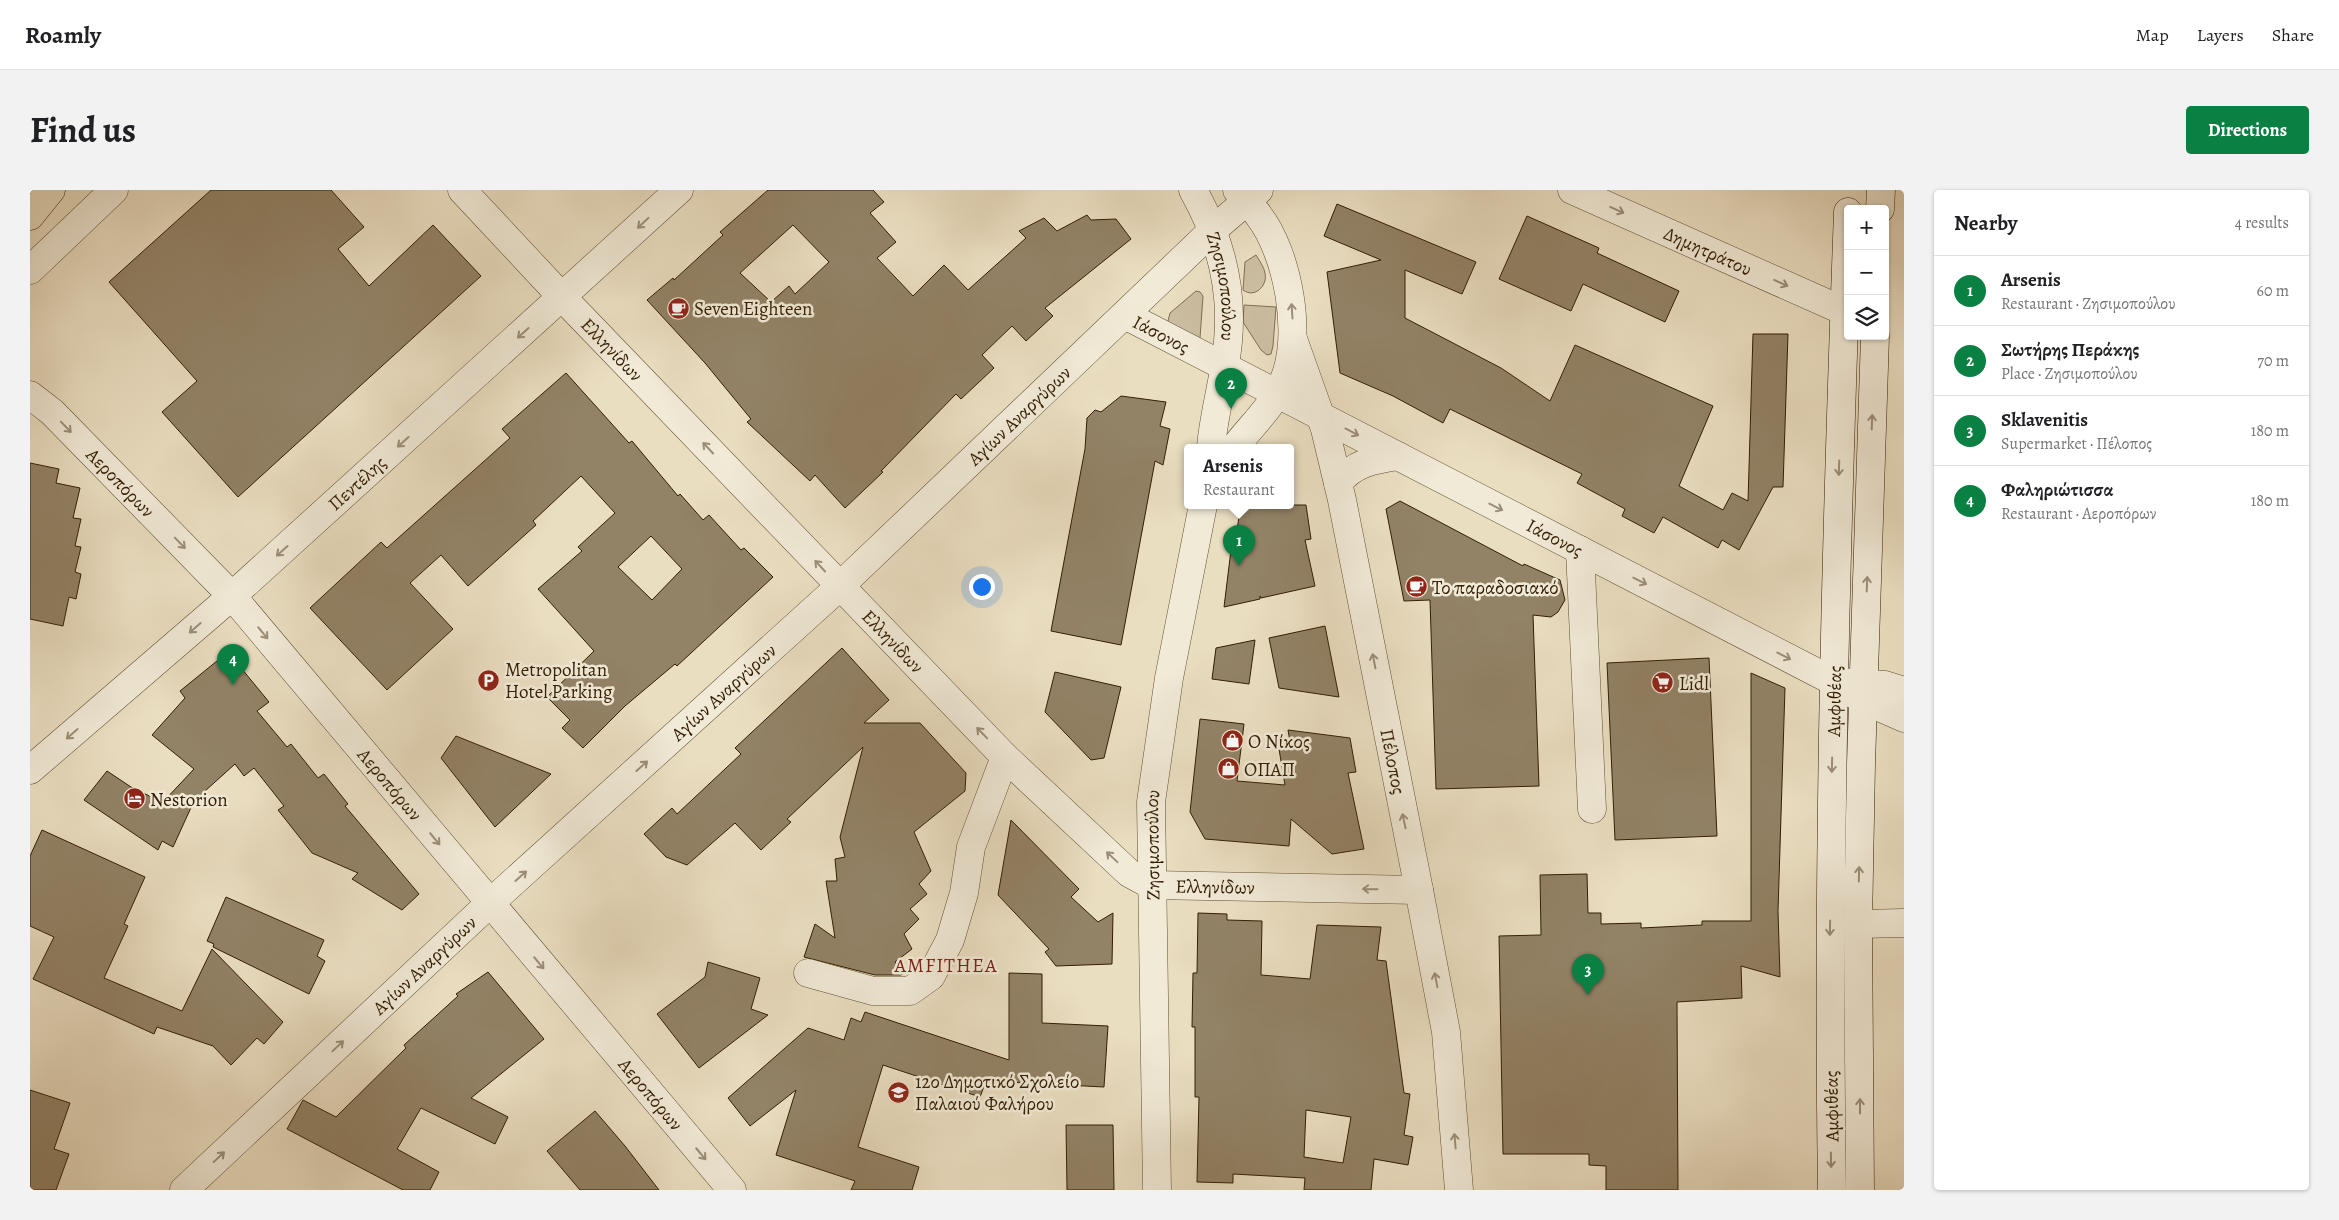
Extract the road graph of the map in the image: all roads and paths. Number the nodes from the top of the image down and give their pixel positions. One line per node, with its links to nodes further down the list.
1 (51, 190): 12 (highway)
2 (114, 190): 15 (street)
3 (462, 190): 17 (street, Ελληνίδων)
4 (679, 190): 17 (street, Πεντέλης, one-way to 17)
5 (1193, 190): 13 (street, Ζησιμοπούλου)
6 (1572, 190): 18 (street, Δημητράτου, one-way to 18)
7 (1848, 190): 10 (street)
8 (1880, 190): 11 (street)
9 (1247, 194): 13 (street, Αγίων Αναργύρων); 20 (street, one-way to 9)
10 (1848, 205)
11 (1880, 205)
12 (30, 216)
13 (1213, 230): 19 (street, Αγίων Αναργύρων); 22 (street, Ζησιμοπούλου)
14 (1846, 250): 16 (street, Αμφιθέας)
15 (30, 270)
16 (1845, 295)
17 (562, 298): 32 (street, Ελληνίδων, one-way to 17); 33 (street, Πεντέλης, one-way to 33)
18 (1844, 311): 34 (street, Αμφιθέας, one-way to 34)
19 (1125, 315): 22 (street, Ιάσονος); 32 (street, Αγίων Αναργύρων)
20 (1293, 339): 23 (street); 25 (street, Πέλοπος)
21 (1875, 340): 36 (street, Αμφιθέας, one-way to 21)
22 (1224, 366): 23 (street, Ιάσονος); 26 (street, Ζησιμοπούλου)
23 (1277, 393): 25 (street, Ιάσονος); 27 (street)
24 (30, 395): 33 (street, Αεροπόρων, one-way to 33)
25 (1321, 416): 28 (street, Ιάσονος, one-way to 28); 29 (street, Πέλοπος)
26 (1211, 444)
27 (1237, 444)
28 (1398, 456): 29 (street); 31 (street, Ιάσονος, one-way to 31)
29 (1338, 483): 42 (street, Πέλοπος, one-way to 29)
30 (1202, 509): 41 (street, Ζησιμοπούλου)
31 (1580, 550): 34 (street, Ιάσονος, one-way to 34); 40 (street)
32 (840, 587): 38 (street, Ελληνίδων, one-way to 32); 43 (street, Αγίων Αναργύρων, one-way to 32)
33 (232, 596): 39 (street, Πεντέλης, one-way to 39); 43 (street, Αεροπόρων, one-way to 43)
34 (1833, 681): 36 (street, Ιάσονος); 51 (street, Αμφιθέας, one-way to 51)
35 (1904, 690): 36 (street, Ιάσονος)
36 (1863, 691): 37 (street, Ιάσονος); 45 (street, Αμφιθέας, one-way to 36)
37 (1904, 718)
38 (1005, 757): 41 (street, Ελληνίδων, one-way to 38); 46 (street)
39 (30, 770)
40 (1592, 809)
41 (1152, 885): 42 (street, Ελληνίδων, one-way to 41); 49 (street, Ζησιμοπούλου)
42 (1419, 890): 50 (street, Πέλοπος, one-way to 42)
43 (489, 904): 47 (street, Αγίων Αναργύρων, one-way to 43); 48 (street, Αεροπόρων, one-way to 48)
44 (1904, 923): 45 (street)
45 (1858, 924): 52 (street, Αμφιθέας, one-way to 45)
46 (808, 973)
47 (184, 1190)
48 (732, 1190)
49 (1157, 1190)
50 (1459, 1190)
51 (1832, 1190)
52 (1860, 1190)

